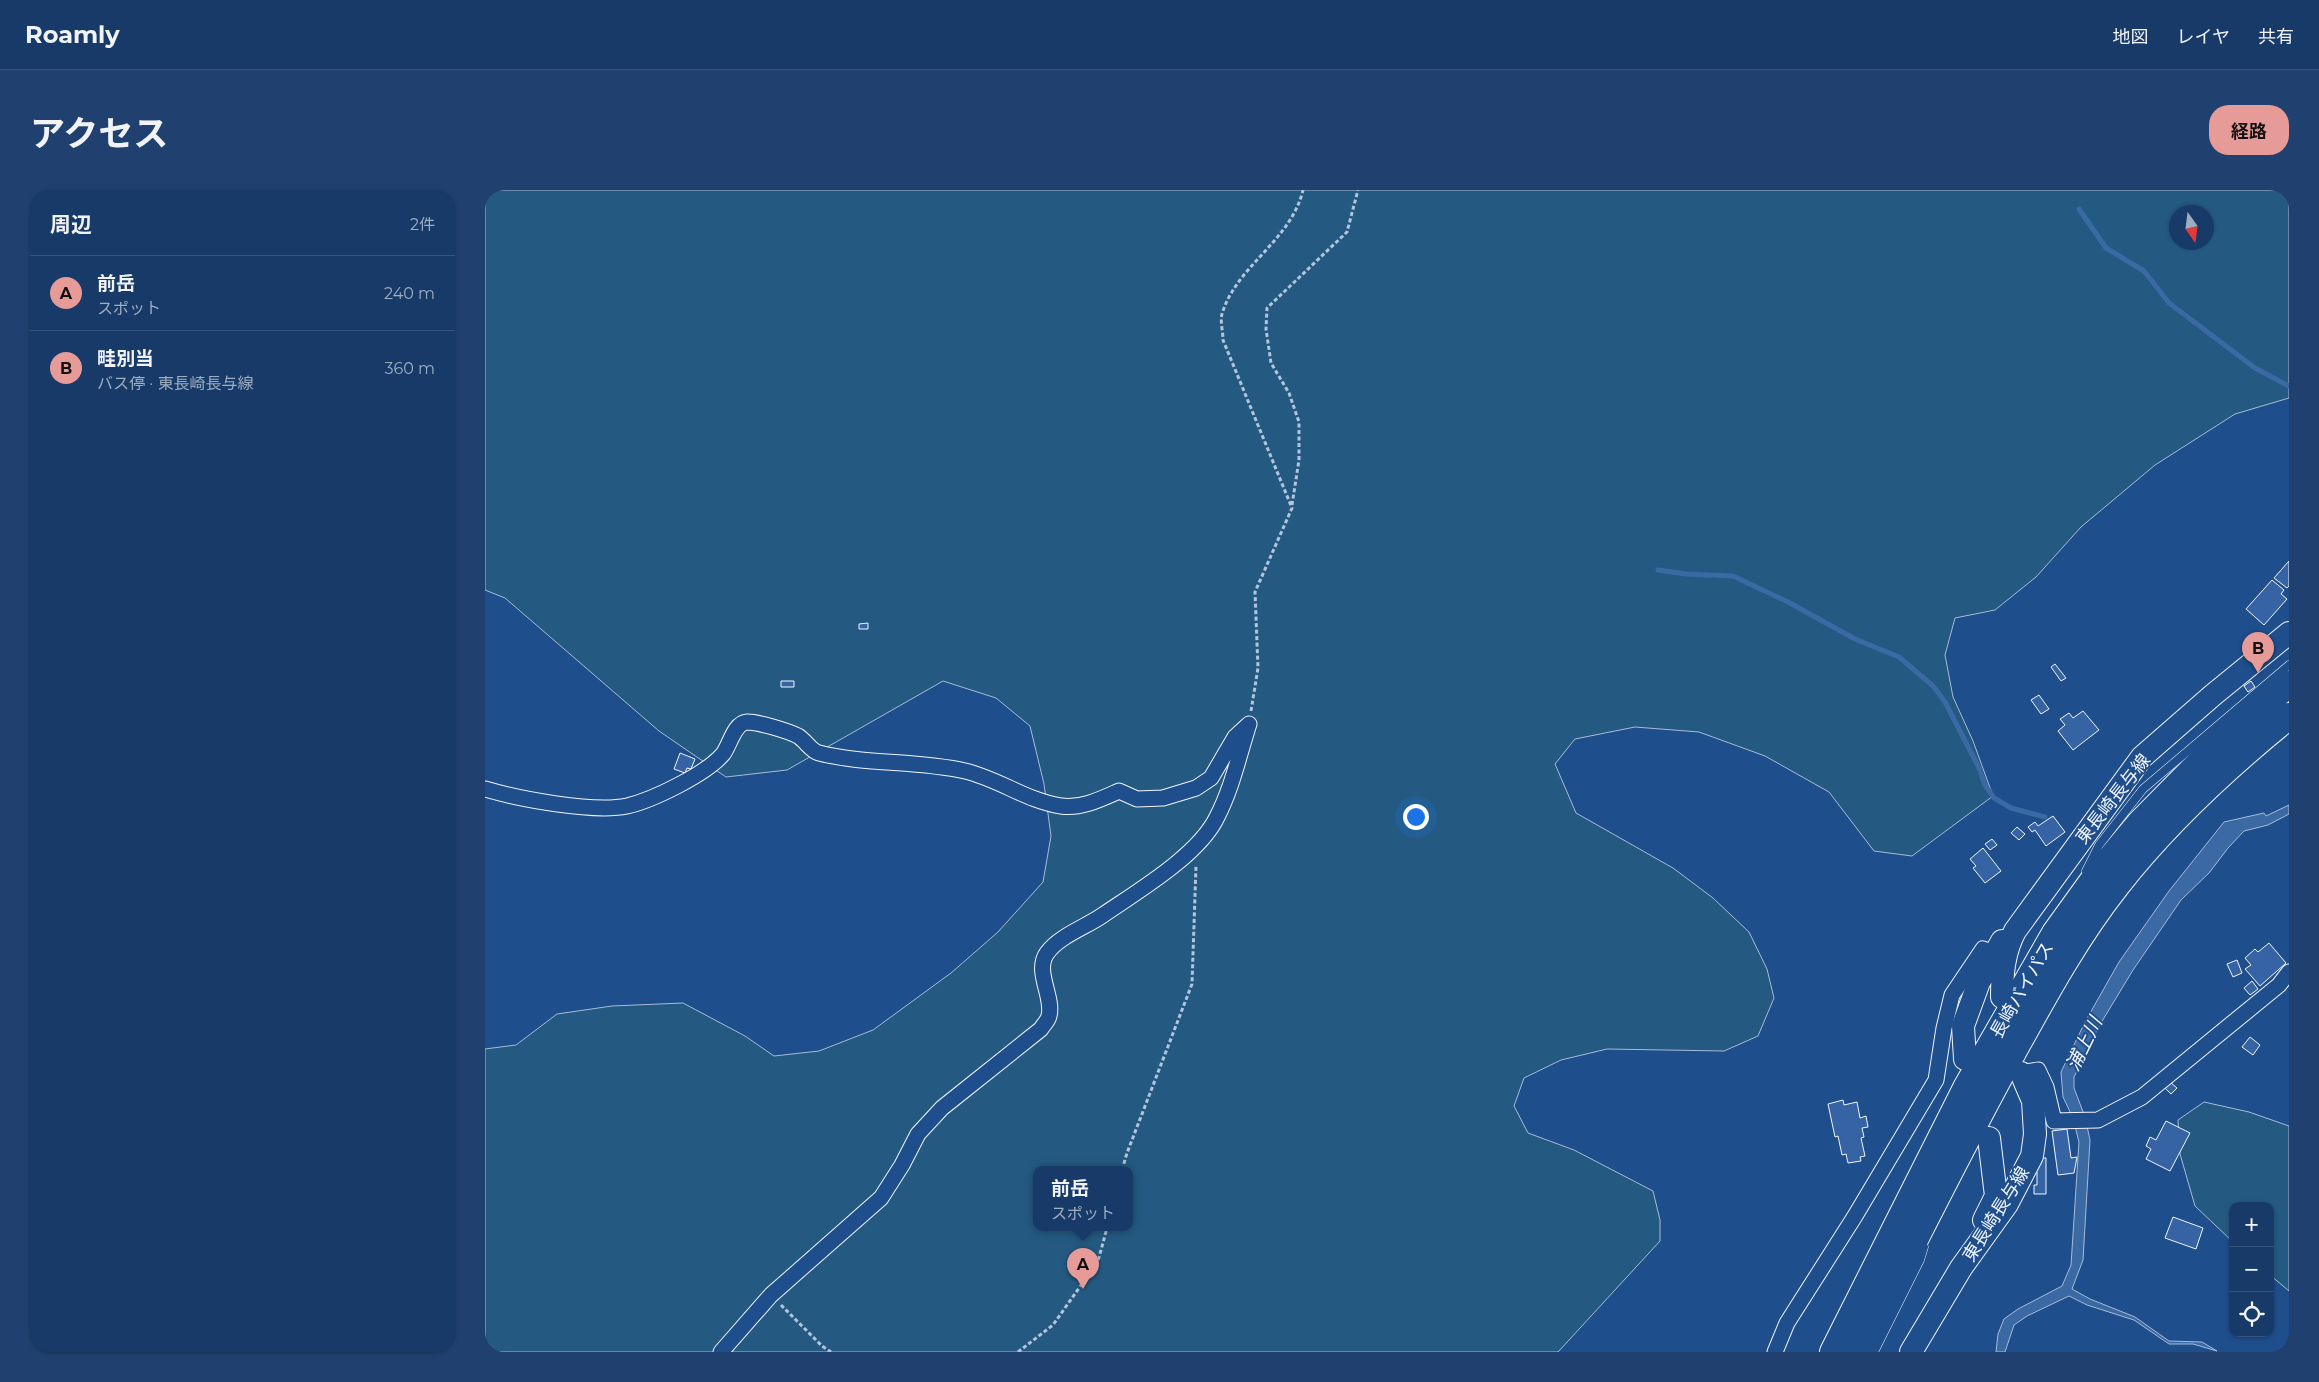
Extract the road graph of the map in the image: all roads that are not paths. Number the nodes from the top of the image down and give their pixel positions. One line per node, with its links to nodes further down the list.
1 (2289, 633): 6 (main road, 東長崎長与線)
2 (2289, 665): 7 (lane)
3 (2289, 684): 7 (highway, 長崎バイパス)
4 (2289, 716): 14 (highway, 長崎バイパス)
5 (485, 789): 18 (street)
6 (2022, 920): 8 (main road, 東長崎長与線); 10 (main road, 東長崎長与線)
7 (2055, 933): 20 (highway, 長崎バイパス)
8 (1994, 953): 11 (main road, 東長崎長与線); 19 (street)
9 (2289, 972): 12 (street)
10 (2002, 997)
11 (1965, 1059)
12 (2021, 1073): 17 (main road, 東長崎長与線)
13 (1989, 1138): 17 (main road, 東長崎長与線)
14 (1947, 1179): 15 (lane); 21 (highway, 長崎バイパス)
15 (1929, 1233)
16 (1926, 1242): 22 (lane)
17 (1961, 1268): 23 (main road, 東長崎長与線)
18 (721, 1352)
19 (1775, 1352)
20 (1833, 1352)
21 (1857, 1352)
22 (1874, 1352)
23 (1911, 1352)

